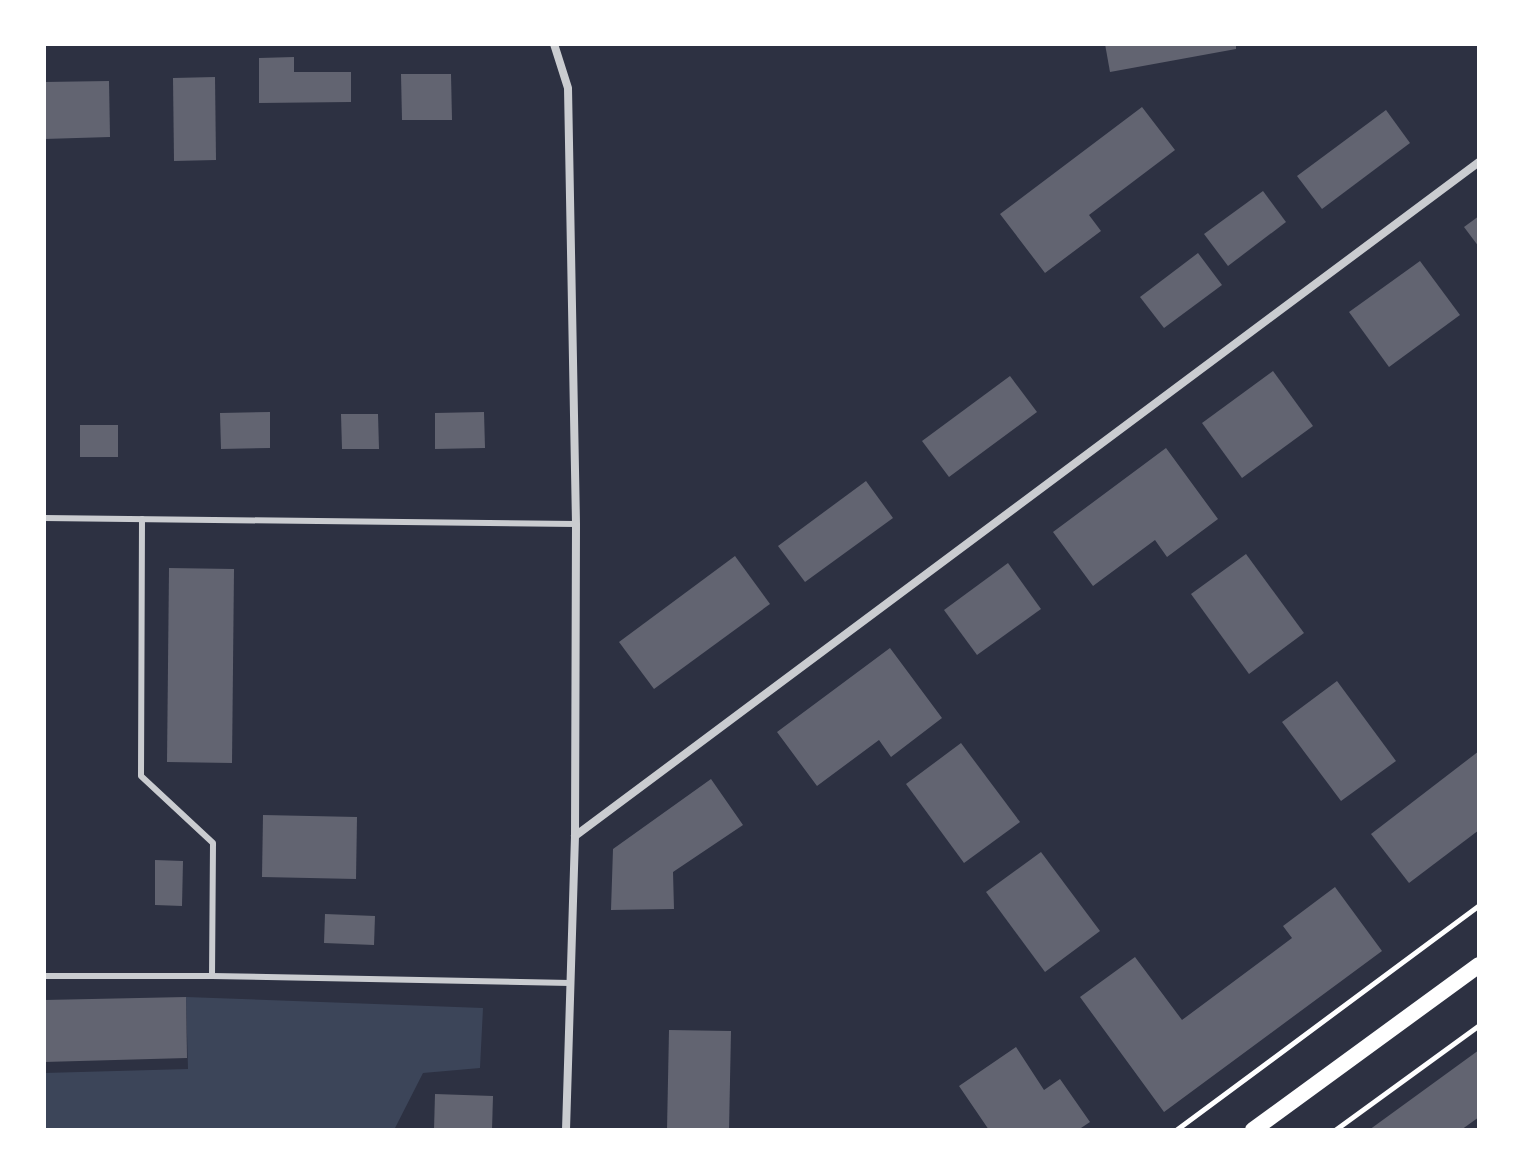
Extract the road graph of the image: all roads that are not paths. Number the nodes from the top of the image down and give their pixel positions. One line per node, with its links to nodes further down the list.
1 (554, 44): 5 (street)
2 (1479, 162): 6 (street)
3 (44, 518): 4 (lane)
4 (142, 519): 5 (lane); 9 (lane)
5 (576, 524): 6 (street)
6 (575, 836): 10 (street)
7 (1479, 965): 12 (main road)
8 (44, 976): 9 (lane)
9 (212, 976): 10 (lane)
10 (570, 983): 11 (street)
11 (566, 1130)
12 (1253, 1130)

